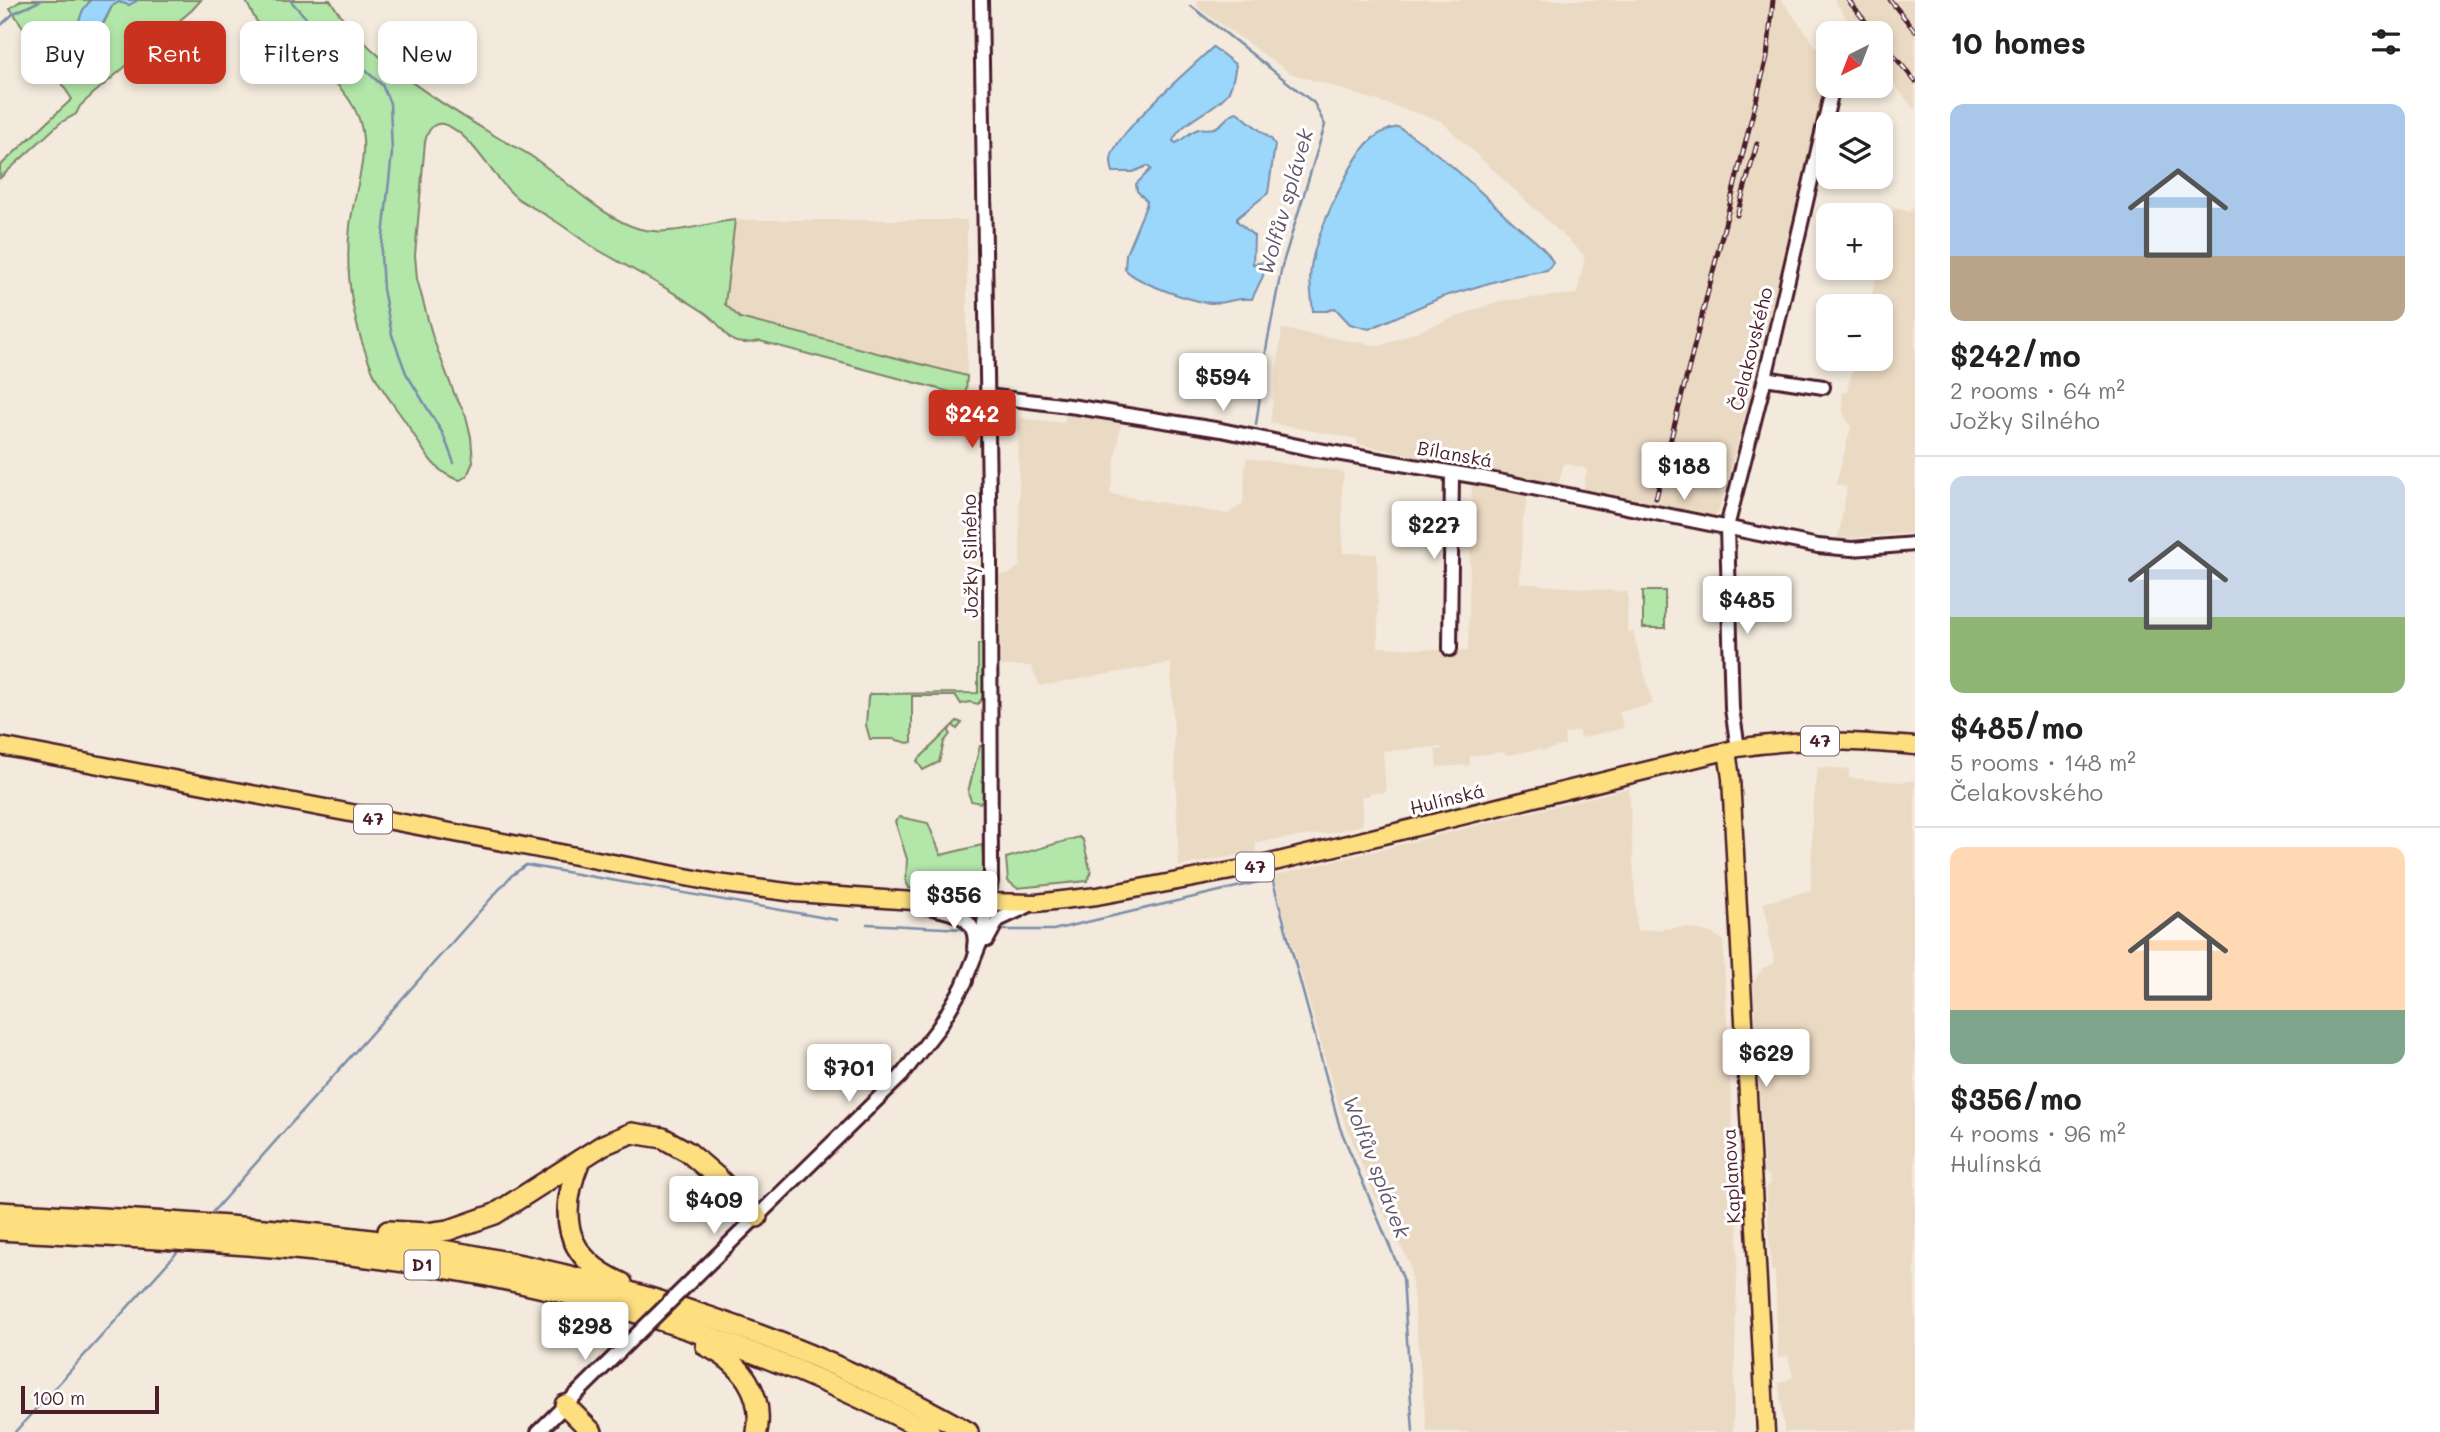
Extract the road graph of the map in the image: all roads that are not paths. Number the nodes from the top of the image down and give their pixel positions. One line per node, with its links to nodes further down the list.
1 (981, 0): 5 (street, Jožky Silného)
2 (1829, 98): 3 (street, Čelakovského)
3 (1765, 378): 4 (street); 7 (street, Čelakovského)
4 (1823, 387)
5 (988, 396): 6 (street, Bílanská); 14 (street, Jožky Silného)
6 (1452, 473): 7 (street, Bílanská); 9 (street)
7 (1727, 527): 8 (street, Bílanská); 12 (street, Čelakovského)
8 (1915, 544)
9 (1450, 649)
10 (0, 746): 13 (main road, 47)
11 (1915, 746): 12 (main road, Hulínská / 47)
12 (1732, 750): 15 (main road, Hulínská / 47); 30 (main road, Kaplanova)
13 (899, 900): 14 (main road, 47); 16 (street)
14 (989, 902): 15 (main road, Hulínská / 47); 16 (street, Jožky Silného)
15 (1036, 903): 16 (street)
16 (960, 990): 19 (street)
17 (580, 1160): 19 (highway); 21 (highway); 22 (highway, D1)
18 (0, 1212): 21 (highway, D1)
19 (757, 1217): 24 (street, bridge)
20 (0, 1230): 23 (highway, D1)
21 (294, 1232): 22 (highway, D1)
22 (694, 1312): 29 (highway, D1)
23 (636, 1313): 27 (highway, D1); 28 (highway, D1)
24 (565, 1405): 25 (street); 26 (highway)
25 (538, 1432)
26 (592, 1432)
27 (757, 1432)
28 (930, 1432)
29 (968, 1432)
30 (1766, 1432)

